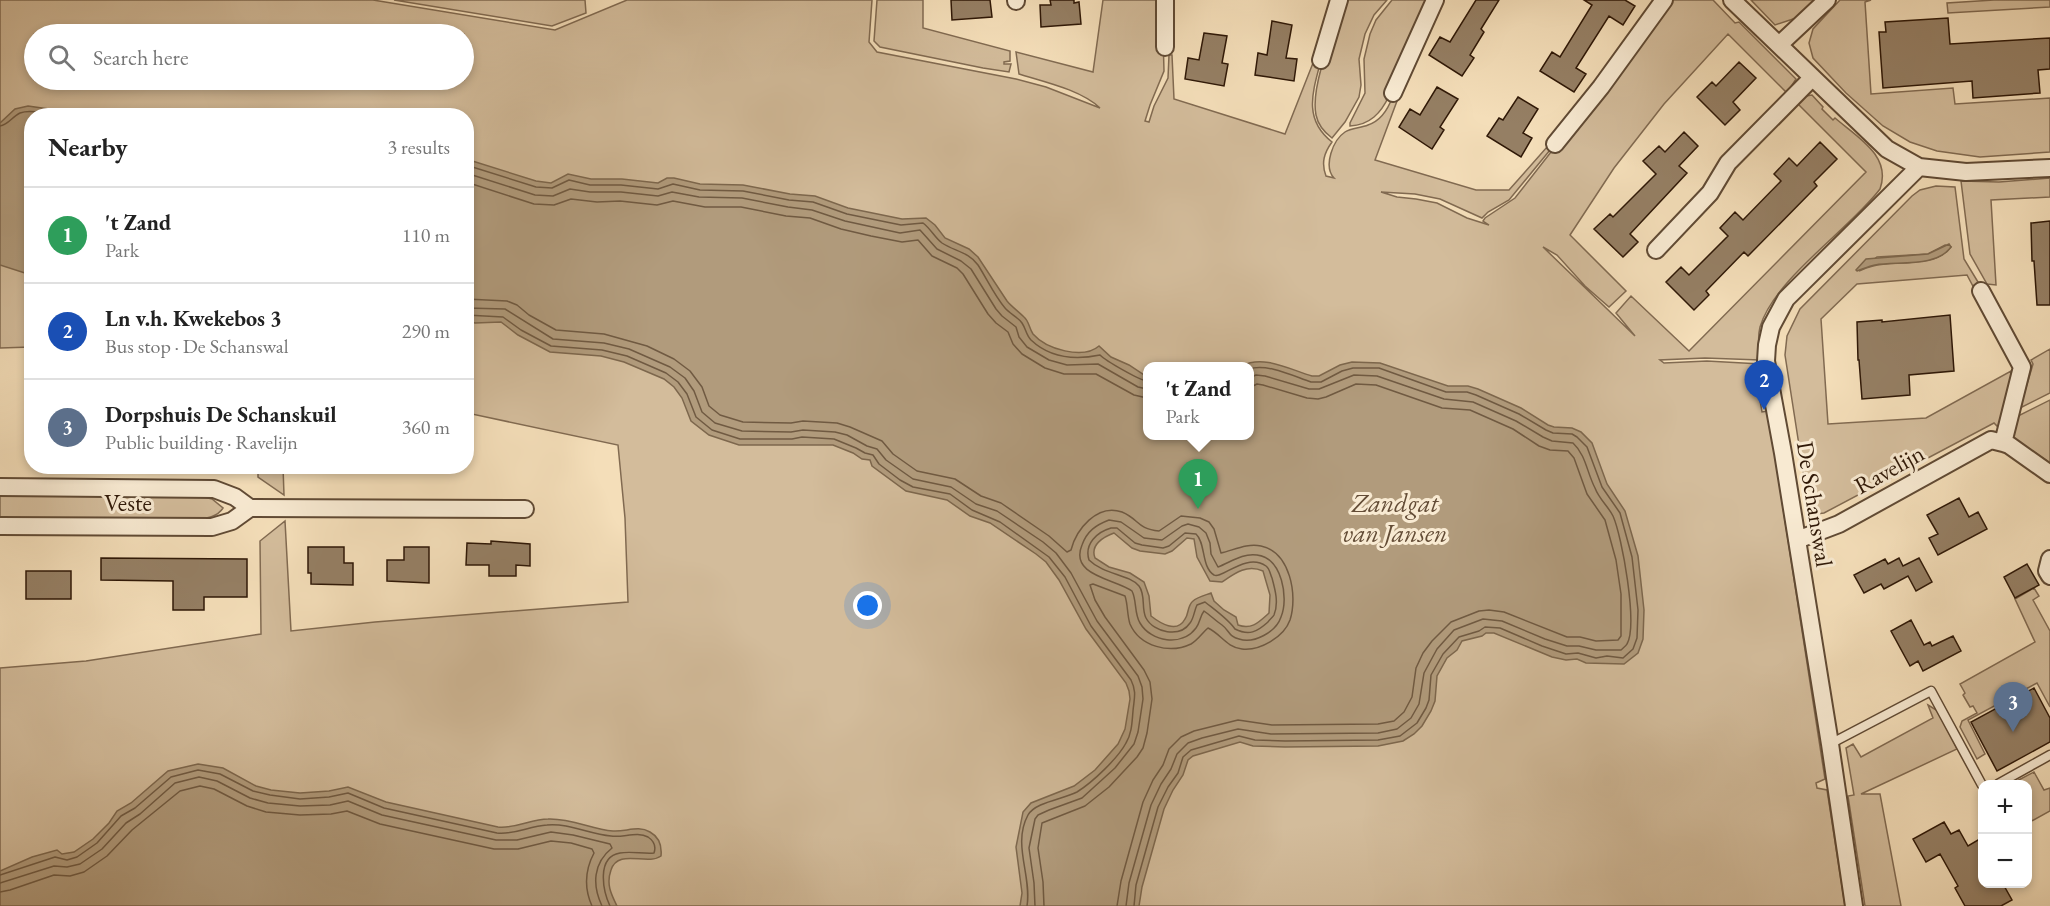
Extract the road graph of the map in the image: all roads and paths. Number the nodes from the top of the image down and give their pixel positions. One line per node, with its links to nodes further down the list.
1 (1165, 0): 8 (street)
2 (1339, 0): 9 (street)
3 (1435, 0): 11 (street)
4 (1664, 0): 12 (street)
5 (1732, 0): 7 (street)
6 (1827, 0): 7 (street)
7 (1779, 45): 10 (street)
8 (1165, 47)
9 (1321, 60)
10 (1812, 78): 13 (street); 15 (street)
11 (1393, 93)
12 (1555, 144)
13 (1918, 167): 14 (street); 23 (street, De Schanswal)
14 (2050, 168)
15 (1656, 250)
16 (1981, 291): 17 (street)
17 (2003, 443): 18 (street); 23 (street, Ravelijn)
18 (2050, 474)
19 (0, 487): 20 (street, Veste)
20 (250, 508): 21 (street); 22 (street, Veste)
21 (525, 509)
22 (0, 526)
23 (1797, 540): 26 (street, De Schanswal)
24 (2050, 559): 25 (street)
25 (2050, 576)
26 (1830, 744): 28 (lane); 30 (street, De Schanswal)
27 (2050, 755): 29 (lane)
28 (1980, 780)
29 (2005, 780)
30 (1854, 906)

